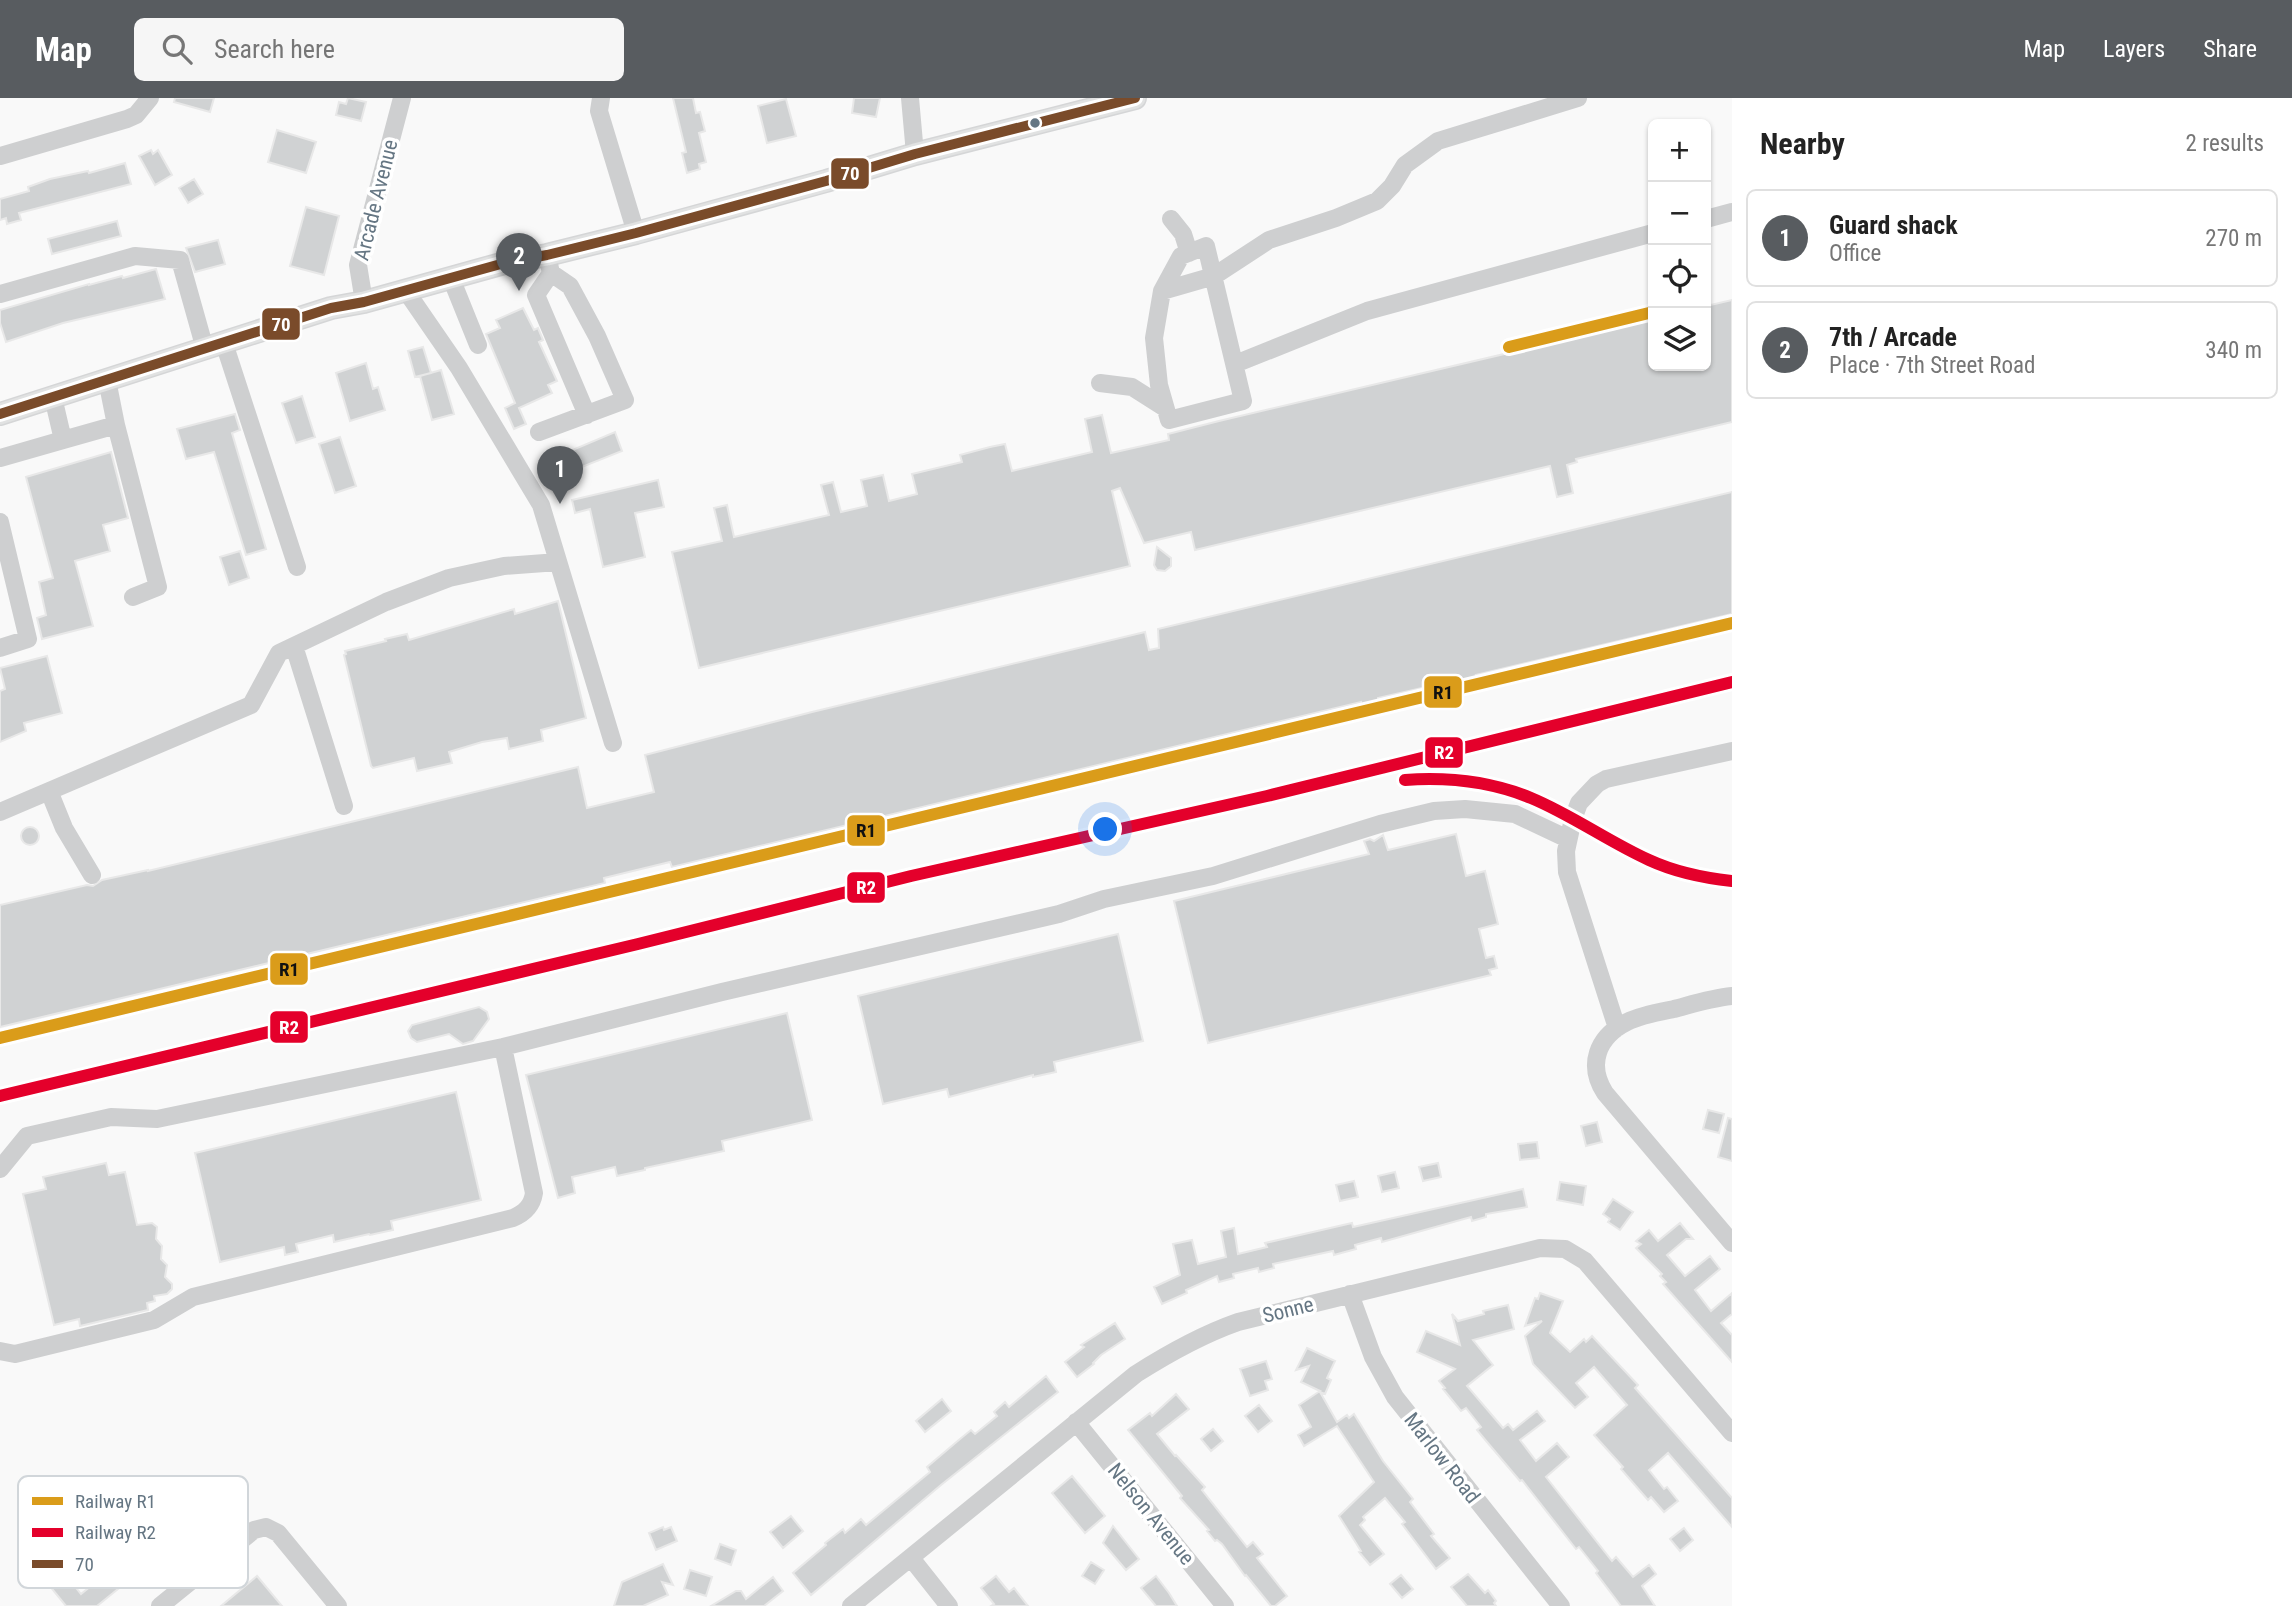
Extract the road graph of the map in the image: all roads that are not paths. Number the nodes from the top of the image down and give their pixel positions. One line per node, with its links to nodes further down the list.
1 (150, 98): 8 (street)
2 (402, 98): 21 (street, Arcade Avenue)
3 (601, 98): 12 (street)
4 (910, 98): 7 (street)
5 (1133, 98): 7 (main road)
6 (1578, 98): 16 (street)
7 (915, 154): 12 (main road)
8 (0, 156)
9 (1732, 212): 10 (street)
10 (1711, 218)
11 (1171, 219): 14 (street)
12 (636, 233): 15 (main road)
13 (1648, 234): 24 (street)
14 (1185, 255): 16 (street); 19 (street)
15 (549, 264): 17 (main road); 30 (street); 30 (street)
16 (1214, 276): 19 (street); 24 (street)
17 (451, 278): 18 (main road); 22 (street)
18 (405, 291): 21 (main road); 36 (street)
19 (1162, 291): 28 (street)
20 (0, 294): 23 (street)
21 (364, 302): 23 (main road)
22 (478, 345)
23 (214, 346): 25 (main road); 37 (street)
24 (1236, 364): 28 (street)
25 (107, 380): 27 (main road); 31 (street)
26 (1100, 383): 28 (street)
27 (53, 397): 29 (main road); 33 (street)
28 (1165, 408)
29 (0, 414)
30 (587, 415): 32 (street)
31 (116, 425): 33 (street); 38 (street)
32 (539, 432)
33 (63, 440): 34 (street)
34 (0, 458)
35 (0, 522): 40 (street)
36 (558, 562): 39 (street); 41 (street)
37 (297, 567)
38 (133, 597)
39 (294, 646): 43 (street); 44 (street)
40 (0, 648)
41 (613, 743)
42 (1732, 751): 46 (street)
43 (48, 791): 45 (street); 47 (street)
44 (344, 806)
45 (0, 812)
46 (1569, 839): 49 (street); 50 (street)
47 (92, 875)
48 (1732, 996): 49 (street)
49 (1617, 1028): 52 (street)
50 (503, 1047): 51 (street); 54 (street)
51 (0, 1169)
52 (1732, 1243)
53 (1350, 1294): 55 (street, Sonne); 56 (street, Sonne); 65 (street, Marlow Road)
54 (0, 1351)
55 (1076, 1422): 58 (street, Sonne); 64 (street, Nelson Avenue)
56 (1732, 1433)
57 (248, 1535): 61 (street)
58 (911, 1558): 62 (street, Sonne); 63 (street)
59 (182, 1588): 60 (street)
60 (160, 1606)
61 (338, 1606)
62 (851, 1606)
63 (949, 1606)
64 (1225, 1606)
65 (1561, 1606)

